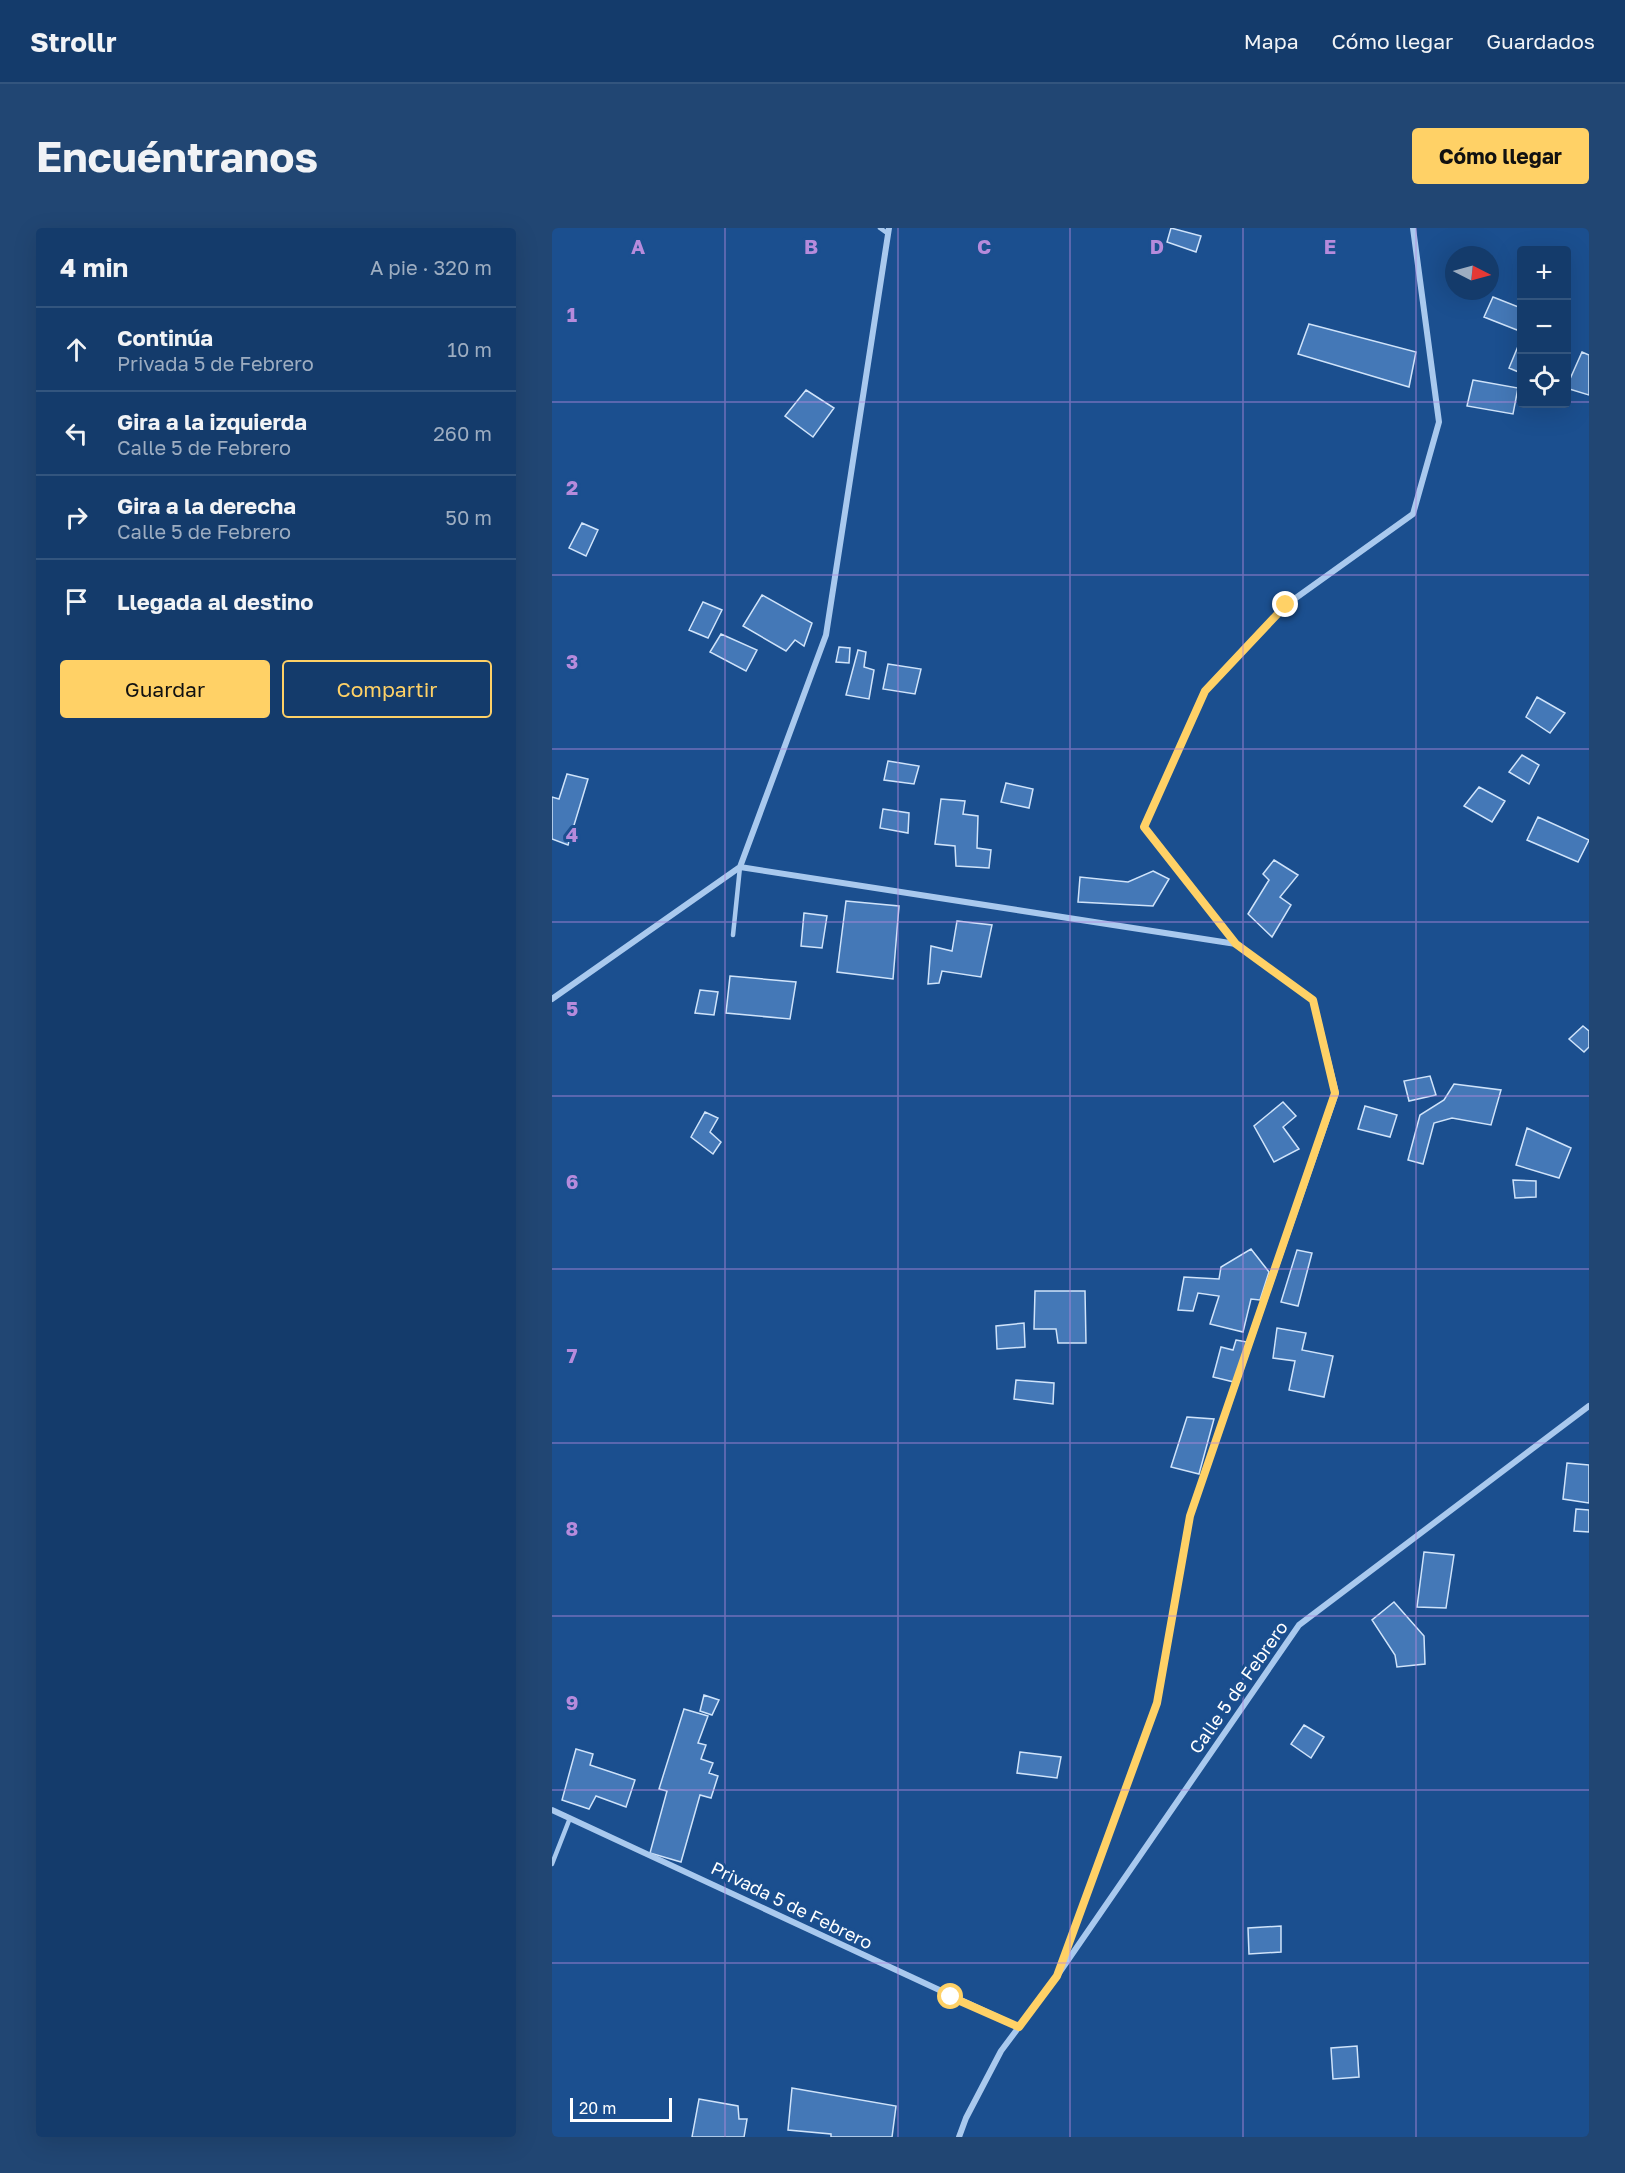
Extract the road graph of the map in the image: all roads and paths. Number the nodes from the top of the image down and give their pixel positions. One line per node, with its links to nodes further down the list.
1 (880, 228): 3 (lane)
2 (1413, 228): 6 (street, Calle 5 de Febrero)
3 (888, 231): 4 (street)
4 (740, 867): 5 (lane); 6 (street); 7 (street)
5 (733, 935)
6 (1236, 944): 12 (street, Calle 5 de Febrero)
7 (552, 999)
8 (1589, 1406): 12 (street, Calle 5 de Febrero)
9 (552, 1810): 10 (street, Privada 5 de Febrero)
10 (570, 1818): 11 (lane); 13 (street, Privada 5 de Febrero)
11 (552, 1864)
12 (1057, 1976): 13 (street, Calle 5 de Febrero)
13 (1019, 2027): 14 (street, Calle 5 de Febrero)
14 (958, 2137)

